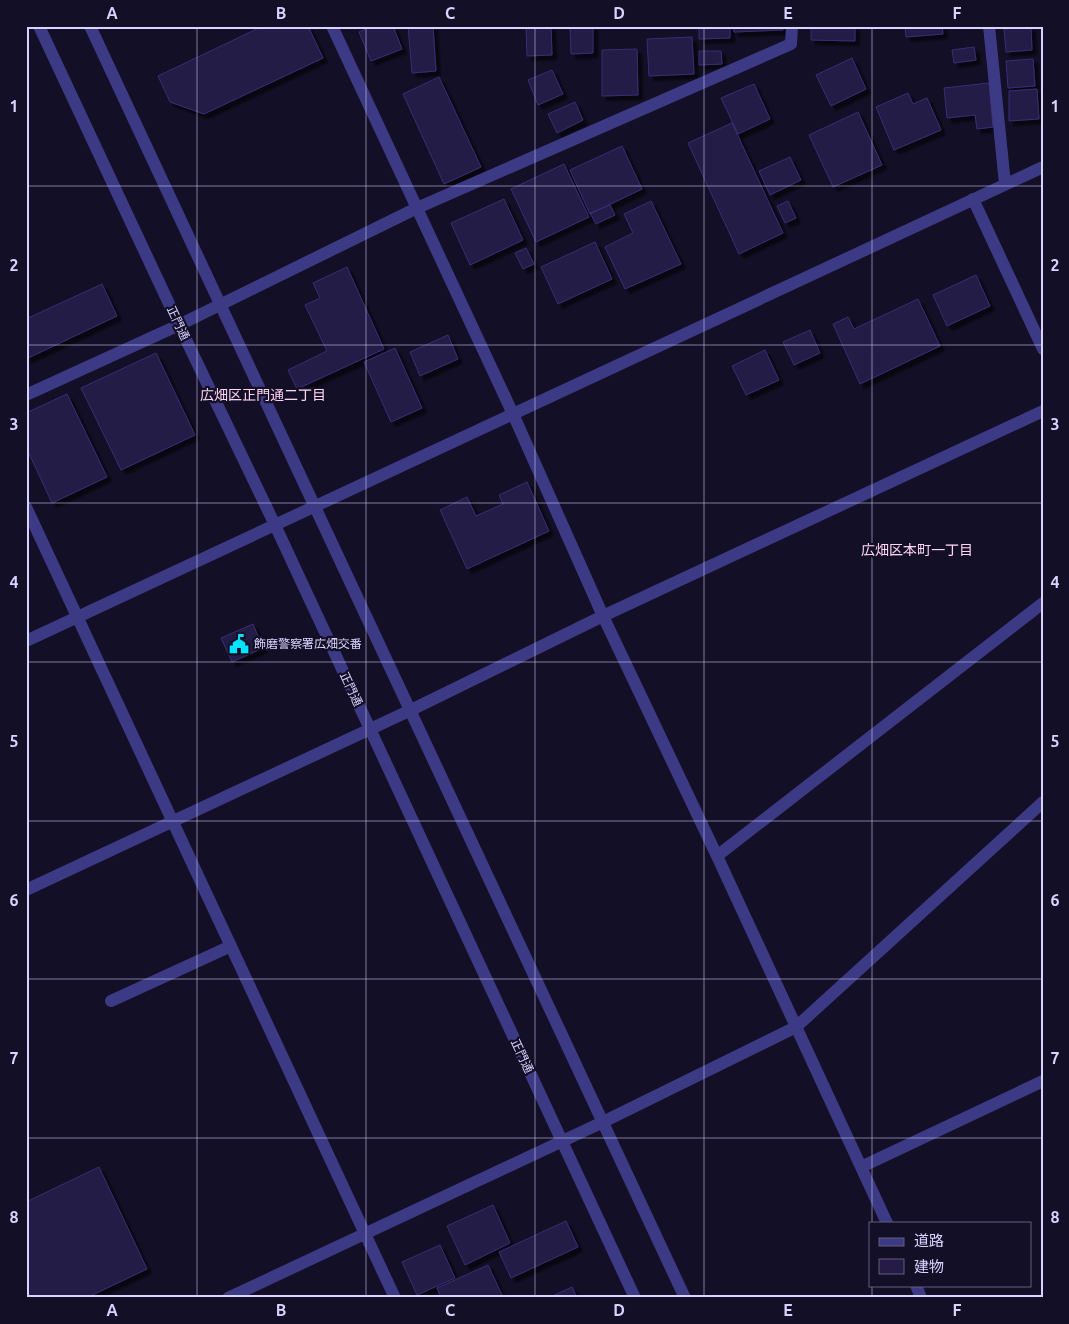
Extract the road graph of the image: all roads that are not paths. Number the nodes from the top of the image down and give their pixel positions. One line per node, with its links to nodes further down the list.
1 (40, 26): 11 (street, 正門通)
2 (90, 26): 10 (street)
3 (332, 26): 9 (street)
4 (792, 26): 9 (street)
5 (990, 26): 7 (street)
6 (1043, 167): 7 (street)
7 (1005, 184): 8 (street)
8 (972, 199): 12 (street); 15 (street)
9 (417, 208): 10 (street); 15 (street)
10 (221, 304): 11 (street); 16 (street)
11 (179, 325): 13 (street); 18 (street, 正門通)
12 (1043, 349)
13 (26, 396)
14 (1043, 412): 20 (street)
15 (513, 414): 16 (street); 20 (street)
16 (316, 506): 18 (street); 23 (street)
17 (26, 507): 21 (street)
18 (275, 525): 21 (street); 24 (street, 正門通)
19 (1043, 603): 27 (street)
20 (603, 616): 23 (street); 27 (street)
21 (78, 617): 22 (street); 26 (street)
22 (26, 641)
23 (411, 710): 24 (street); 33 (street)
24 (370, 729): 26 (street); 34 (street, 正門通)
25 (1043, 802): 31 (street)
26 (172, 820): 28 (street); 29 (street)
27 (717, 856): 31 (street)
28 (26, 890)
29 (231, 946): 30 (street); 37 (street)
30 (111, 1000)
31 (796, 1027): 33 (street); 35 (street)
32 (1043, 1081): 35 (street)
33 (603, 1122): 34 (street); 42 (street)
34 (562, 1141): 37 (street); 41 (street, 正門通)
35 (861, 1167): 36 (street)
36 (887, 1222)
37 (364, 1234): 39 (street); 40 (street)
38 (916, 1286): 43 (street)
39 (228, 1298)
40 (395, 1298)
41 (635, 1298)
42 (685, 1298)
43 (921, 1298)

